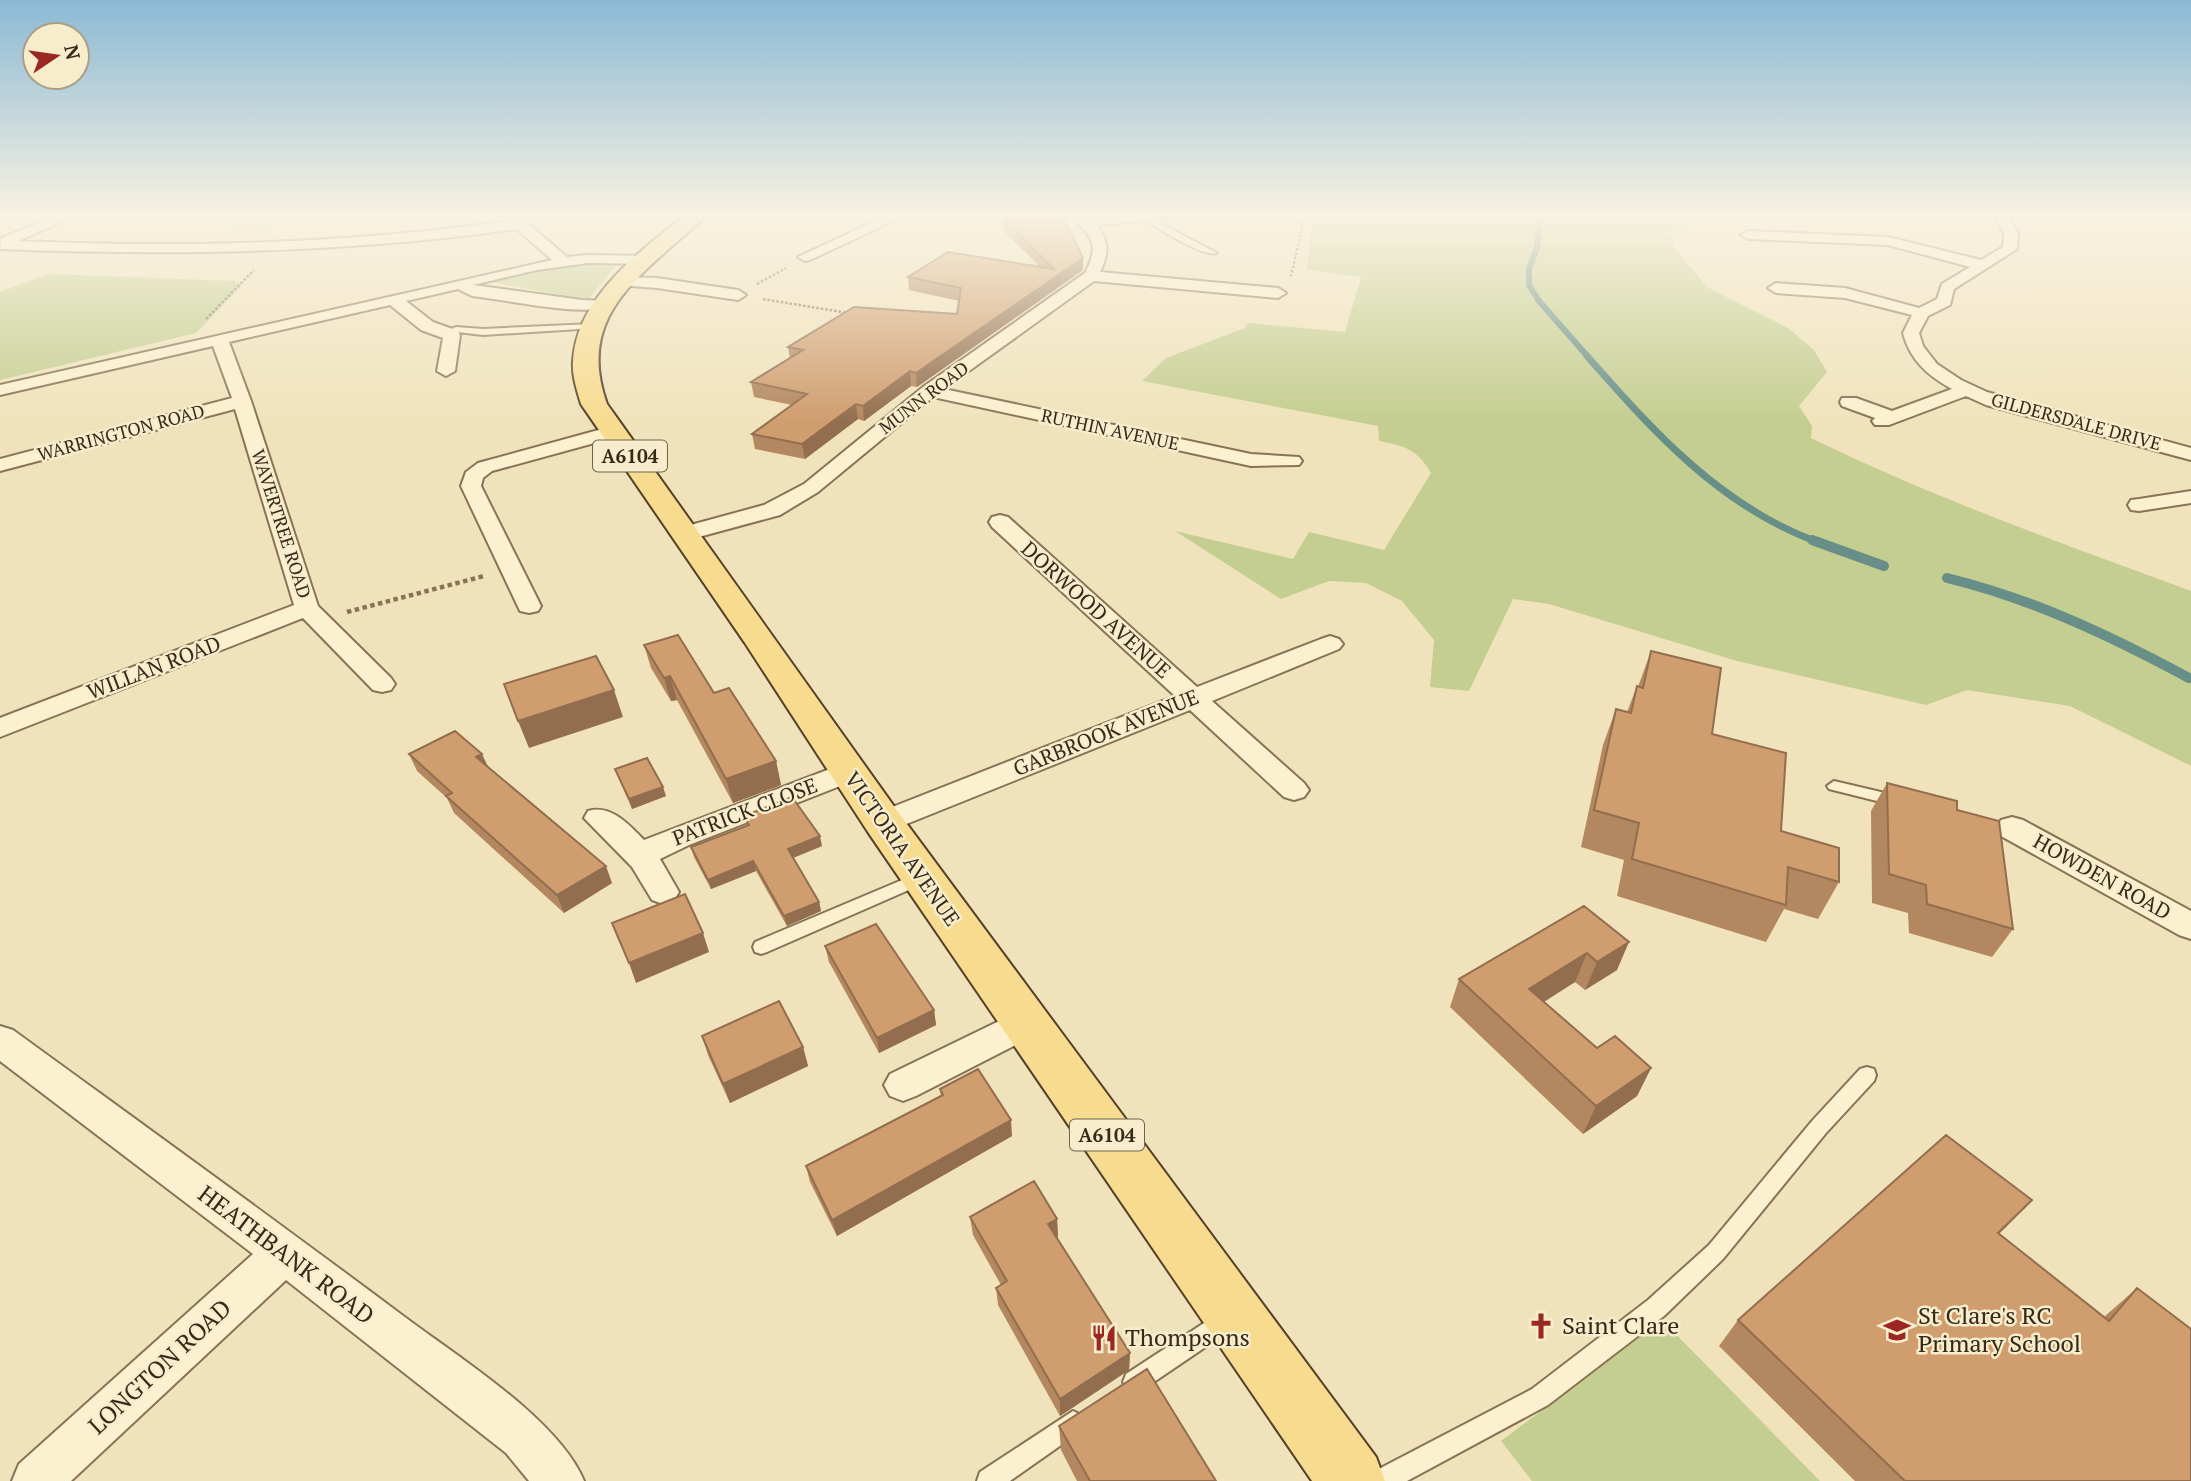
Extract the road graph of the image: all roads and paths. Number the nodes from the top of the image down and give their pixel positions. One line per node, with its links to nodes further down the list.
1 (240, 284): 19 (path)
2 (459, 284): 13 (street); 16 (street)
3 (622, 284): 16 (main road)
4 (665, 284): 12 (street)
5 (757, 284): 12 (path)
6 (1078, 284): 23 (street, MUNN ROAD)
7 (1186, 284): 11 (street)
8 (1289, 284): 11 (path)
9 (1952, 284): 14 (street)
10 (1776, 288): 14 (street)
11 (1278, 293)
12 (738, 295): 15 (path)
13 (393, 299): 17 (street); 18 (street)
14 (1921, 313): 22 (street, GILDERSDALE DRIVE)
15 (856, 314)
16 (598, 315): 17 (lane); 26 (main road, VICTORIA AVENUE / A6104)
17 (446, 333): 20 (street)
18 (219, 340): 19 (street); 24 (street, WAVERTREE ROAD)
19 (177, 349): 21 (street)
20 (446, 371)
21 (0, 390)
22 (1966, 390): 25 (street); 27 (street, GILDERSDALE DRIVE)
23 (929, 391): 28 (street, RUTHIN AVENUE); 33 (street, MUNN ROAD)
24 (242, 401): 29 (street, WARRINGTON ROAD); 36 (street, WAVERTREE ROAD)
25 (1849, 402)
26 (613, 432): 33 (main road, VICTORIA AVENUE / A6104); 34 (street)
27 (2191, 454)
28 (1292, 461)
29 (0, 466)
30 (2191, 497): 31 (street)
31 (2139, 505)
32 (1000, 522): 39 (street, DORWOOD AVENUE)
33 (684, 534): 41 (main road, VICTORIA AVENUE / A6104)
34 (512, 568): 35 (street); 36 (path)
35 (530, 606)
36 (313, 614): 38 (street, WAVERTREE ROAD); 40 (street, WILLAN ROAD)
37 (1330, 644): 39 (street, GARBROOK AVENUE)
38 (382, 684)
39 (1193, 698): 43 (street, DORWOOD AVENUE); 46 (street, GARBROOK AVENUE)
40 (0, 728)
41 (848, 772): 46 (main road, VICTORIA AVENUE / A6104); 48 (street, PATRICK CLOSE)
42 (1834, 786): 44 (lane)
43 (1294, 790)
44 (1910, 804)
45 (598, 818): 48 (street, PATRICK CLOSE)
46 (883, 822): 49 (main road, VICTORIA AVENUE / A6104)
47 (2005, 826): 51 (street, HOWDEN ROAD)
48 (643, 854): 50 (street, PATRICK CLOSE)
49 (922, 878): 52 (lane); 53 (main road, VICTORIA AVENUE / A6104)
50 (663, 892)
51 (2191, 926)
52 (761, 947)
53 (1026, 1023): 56 (street); 58 (main road, VICTORIA AVENUE / A6104)
54 (0, 1041): 57 (street, HEATHBANK ROAD)
55 (1867, 1075): 65 (lane)
56 (903, 1085)
57 (285, 1253): 61 (street, LONGTON ROAD); 62 (street, HEATHBANK ROAD)
58 (1234, 1314): 59 (lane); 64 (main road, VICTORIA AVENUE / A6104)
59 (1111, 1398)
60 (1089, 1413): 63 (lane)
61 (36, 1481)
62 (561, 1481)
63 (989, 1481)
64 (1352, 1481)
65 (1382, 1481)

